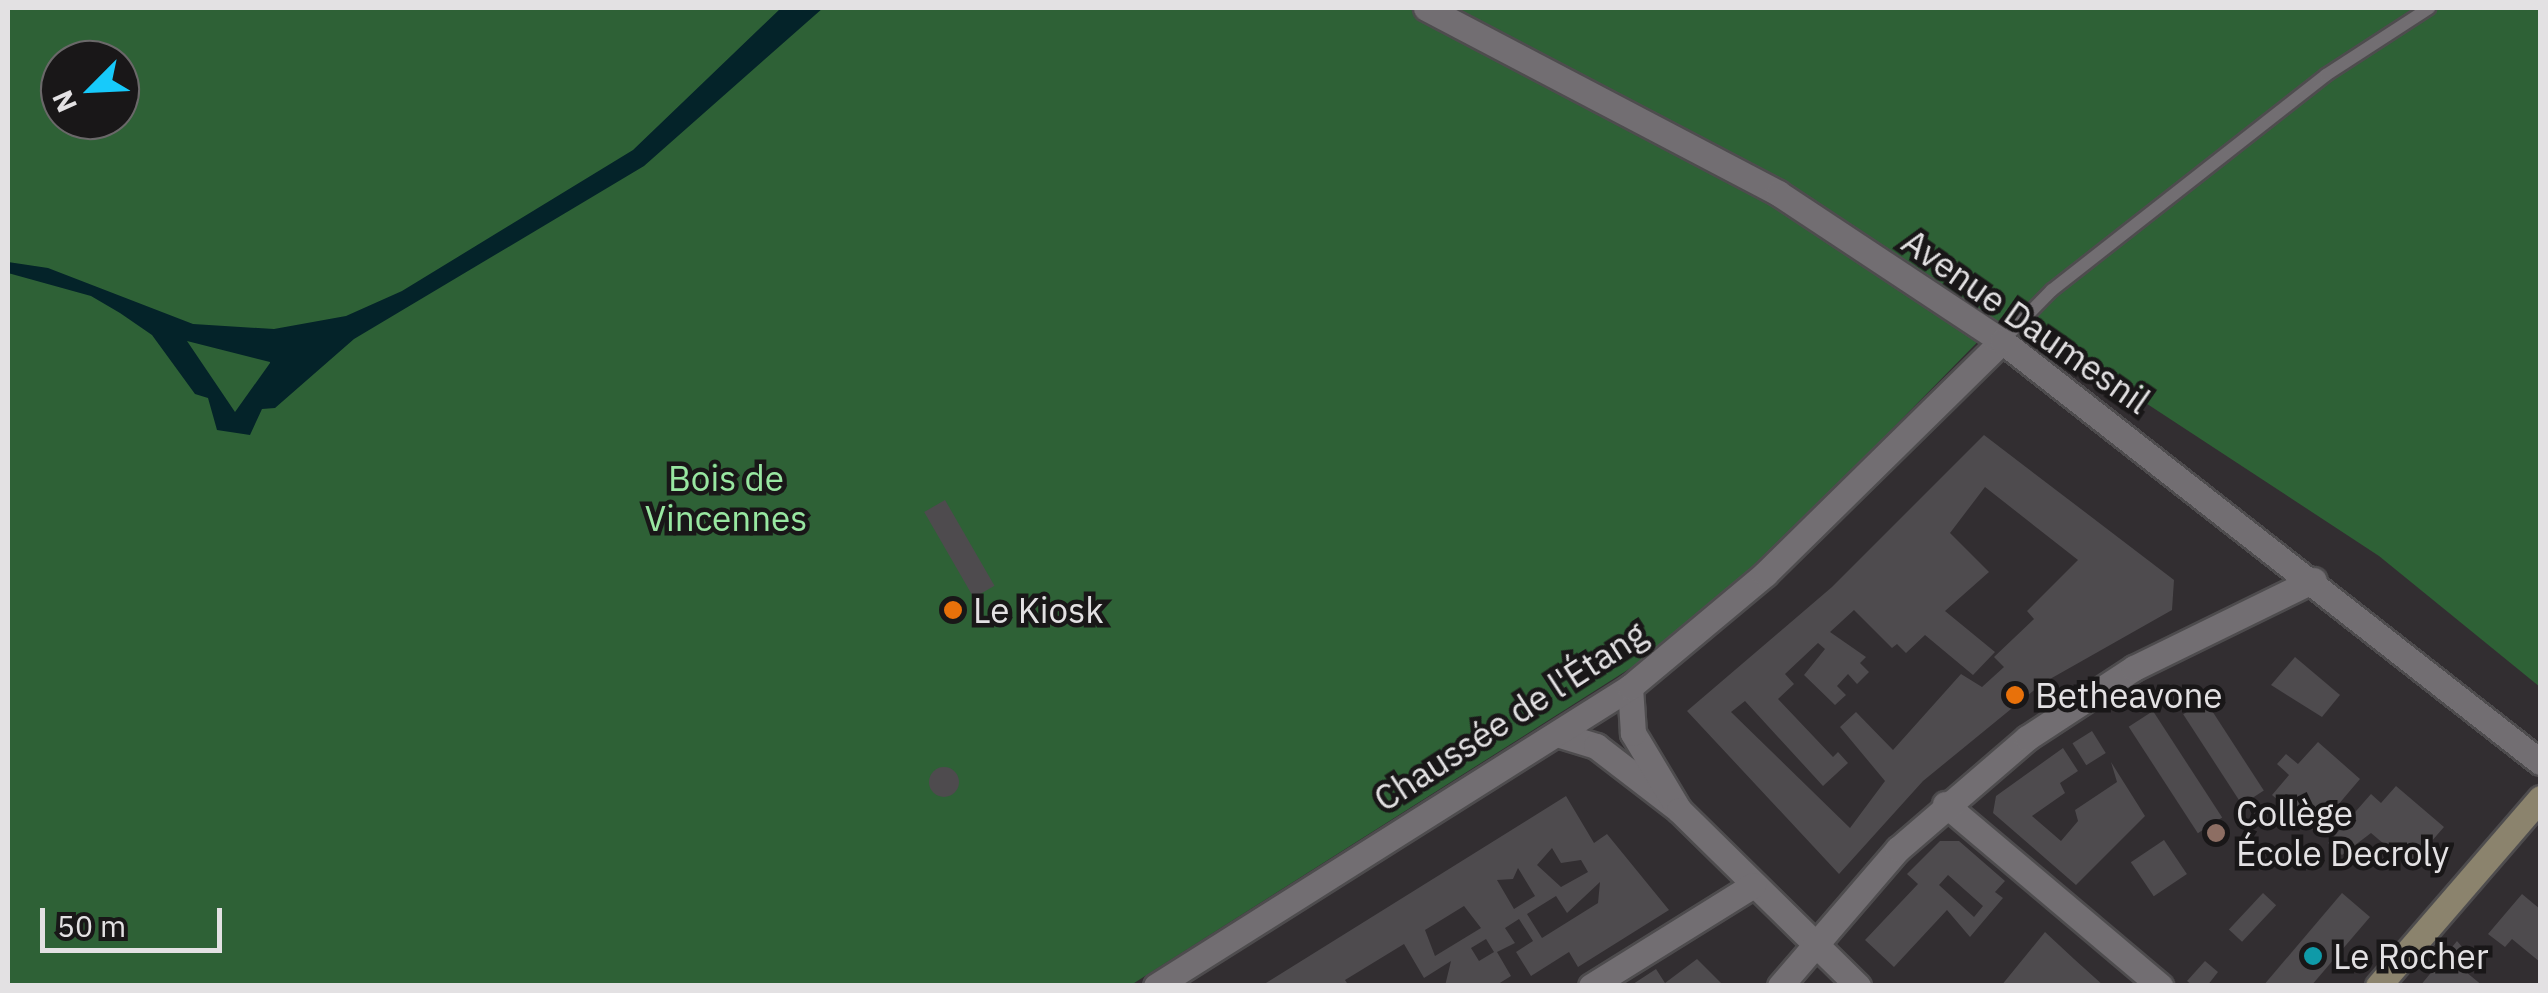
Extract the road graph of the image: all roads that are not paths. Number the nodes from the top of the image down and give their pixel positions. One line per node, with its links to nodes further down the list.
1 (1426, 8): 3 (street, Avenue Daumesnil)
2 (2428, 8): 3 (lane)
3 (2002, 340): 4 (street, Avenue Daumesnil); 5 (street, Chaussée de l'Étang)
4 (2314, 580): 7 (street, Avenue Daumesnil); 9 (street)
5 (1630, 687): 6 (street, Chaussée de l'Étang); 10 (street)
6 (1557, 734): 10 (street); 13 (street, Chaussée de l'Étang)
7 (2540, 762)
8 (2540, 798): 18 (main road)
9 (1945, 804): 12 (street); 17 (street)
10 (1680, 810): 11 (street)
11 (1752, 885): 12 (street); 14 (street)
12 (1812, 943): 15 (street); 16 (street)
13 (1156, 986)
14 (1591, 986)
15 (1780, 986)
16 (1858, 986)
17 (2160, 986)
18 (2378, 986)

